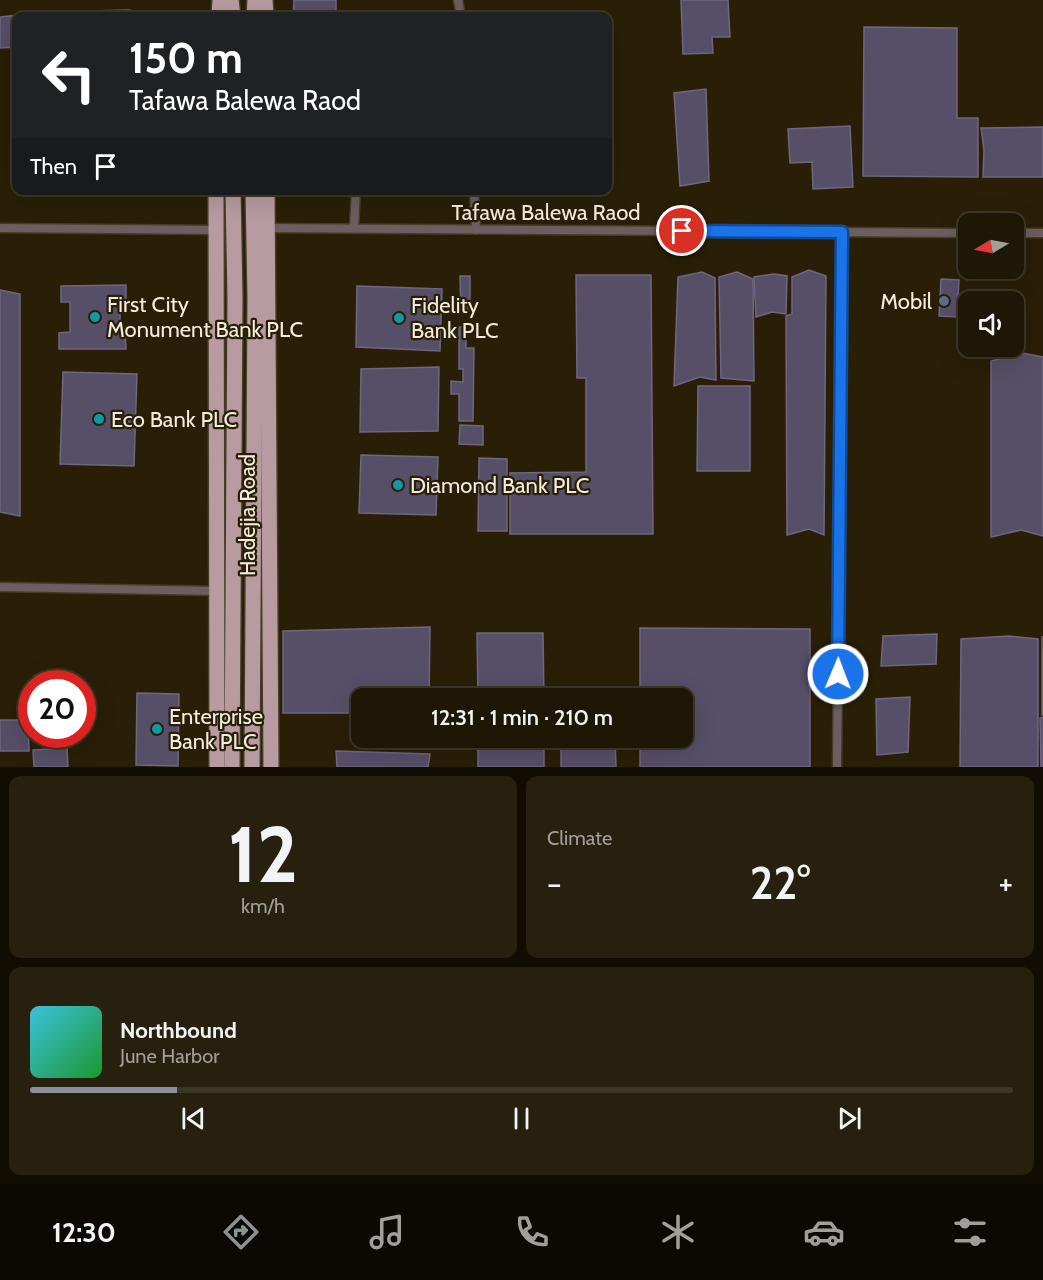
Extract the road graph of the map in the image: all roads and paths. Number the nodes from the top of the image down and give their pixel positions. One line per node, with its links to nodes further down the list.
1 (220, 0): 2 (main road)
2 (229, 12)
3 (216, 195): 12 (main road, Hadejia Road)
4 (233, 195): 21 (main road)
5 (253, 195): 22 (main road)
6 (267, 195): 10 (main road, Hadejia Road)
7 (356, 195): 11 (lane)
8 (474, 195): 13 (lane)
9 (0, 228): 12 (lane)
10 (267, 228): 11 (lane, Tafawa Balewa Raod); 23 (main road, Hadejia Road)
11 (354, 228): 13 (lane, Tafawa Balewa Raod)
12 (216, 230): 19 (main road, Hadejia Road)
13 (476, 230): 14 (lane, Tafawa Balewa Raod)
14 (842, 232): 16 (lane, Tafawa Balewa Raod); 24 (lane)
15 (1043, 232): 17 (lane)
16 (958, 233)
17 (1024, 233)
18 (0, 587): 19 (lane)
19 (218, 591): 20 (main road, Hadejia Road)
20 (217, 767)
21 (232, 767)
22 (252, 767)
23 (271, 767)
24 (837, 767)

